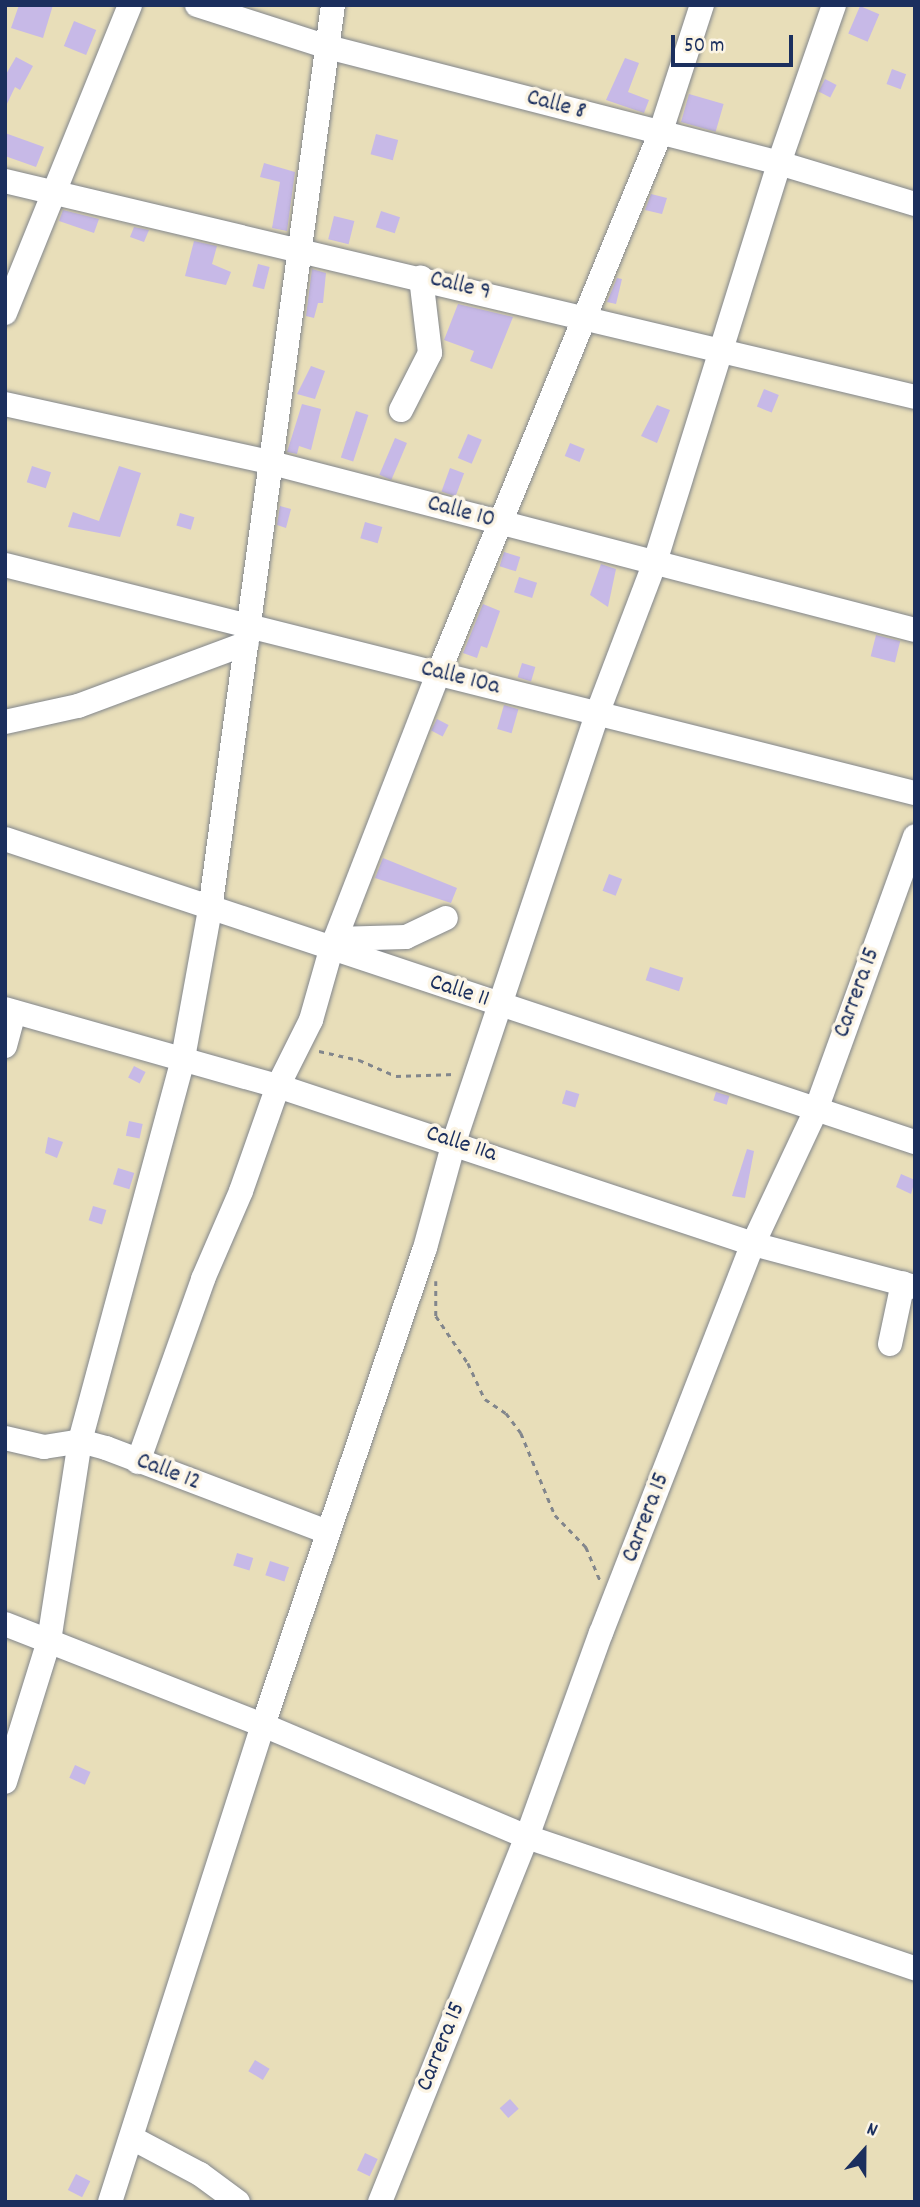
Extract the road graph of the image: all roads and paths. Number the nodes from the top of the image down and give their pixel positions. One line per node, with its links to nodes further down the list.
1 (130, 5): 10 (street)
2 (197, 5): 6 (street, Calle 8)
3 (333, 5): 6 (street)
4 (702, 5): 7 (street)
5 (834, 5): 8 (street)
6 (328, 47): 7 (street, Calle 8); 12 (street)
7 (660, 134): 8 (street, Calle 8); 15 (street)
8 (779, 163): 11 (street, Calle 8); 16 (street)
9 (5, 181): 10 (street, Calle 9)
10 (52, 192): 12 (street, Calle 9); 14 (street)
11 (915, 204)
12 (302, 248): 13 (street, Calle 9); 20 (street)
13 (421, 278): 15 (street, Calle 9); 19 (street)
14 (5, 313)
15 (581, 317): 16 (street, Calle 9); 21 (street)
16 (720, 351): 17 (street, Calle 9); 22 (street)
17 (915, 397)
18 (5, 404): 20 (street, Calle 10)
19 (401, 410)
20 (268, 462): 21 (street, Calle 10); 25 (street)
21 (500, 523): 22 (street, Calle 10); 26 (street)
22 (654, 562): 24 (street, Calle 10); 27 (street)
23 (5, 565): 25 (street, Calle 10a)
24 (915, 630)
25 (248, 634): 26 (street, Calle 10a); 28 (street); 32 (street)
26 (438, 674): 27 (street, Calle 10a); 34 (street)
27 (597, 714): 29 (street, Calle 10a); 35 (street)
28 (5, 722)
29 (915, 793)
30 (915, 836): 42 (street, Carrera 15)
31 (5, 839): 32 (street, Calle 11)
32 (210, 910): 34 (street, Calle 11); 39 (street)
33 (446, 918): 34 (street)
34 (333, 944): 35 (street, Calle 11); 37 (street)
35 (501, 1006): 40 (street); 42 (street, Calle 11)
36 (10, 1010): 38 (street); 39 (street, Calle 11a)
37 (302, 1041): 40 (path); 41 (street)
38 (5, 1045)
39 (183, 1058): 41 (street, Calle 11a); 50 (street)
40 (480, 1068): 43 (street)
41 (278, 1086): 43 (street, Calle 11a); 51 (street)
42 (816, 1110): 44 (street, Calle 11); 45 (street, Carrera 15)
43 (454, 1142): 45 (street, Calle 11a); 46 (street)
44 (915, 1142)
45 (753, 1244): 47 (street, Calle 11a); 53 (street, Carrera 15)
46 (425, 1248): 52 (street); 53 (path)
47 (909, 1285): 48 (street)
48 (890, 1343)
49 (5, 1438): 50 (street, Calle 12)
50 (80, 1441): 51 (street, Calle 12); 55 (street)
51 (138, 1462): 52 (street, Calle 12)
52 (327, 1532): 56 (street)
53 (615, 1598): 58 (street, Carrera 15)
54 (5, 1624): 55 (street)
55 (49, 1641): 56 (street); 57 (street)
56 (263, 1725): 58 (street); 60 (street)
57 (5, 1782)
58 (527, 1837): 59 (street); 63 (street, Carrera 15)
59 (915, 1968)
60 (132, 2138): 61 (street); 62 (street)
61 (110, 2202)
62 (239, 2202)
63 (380, 2202)

